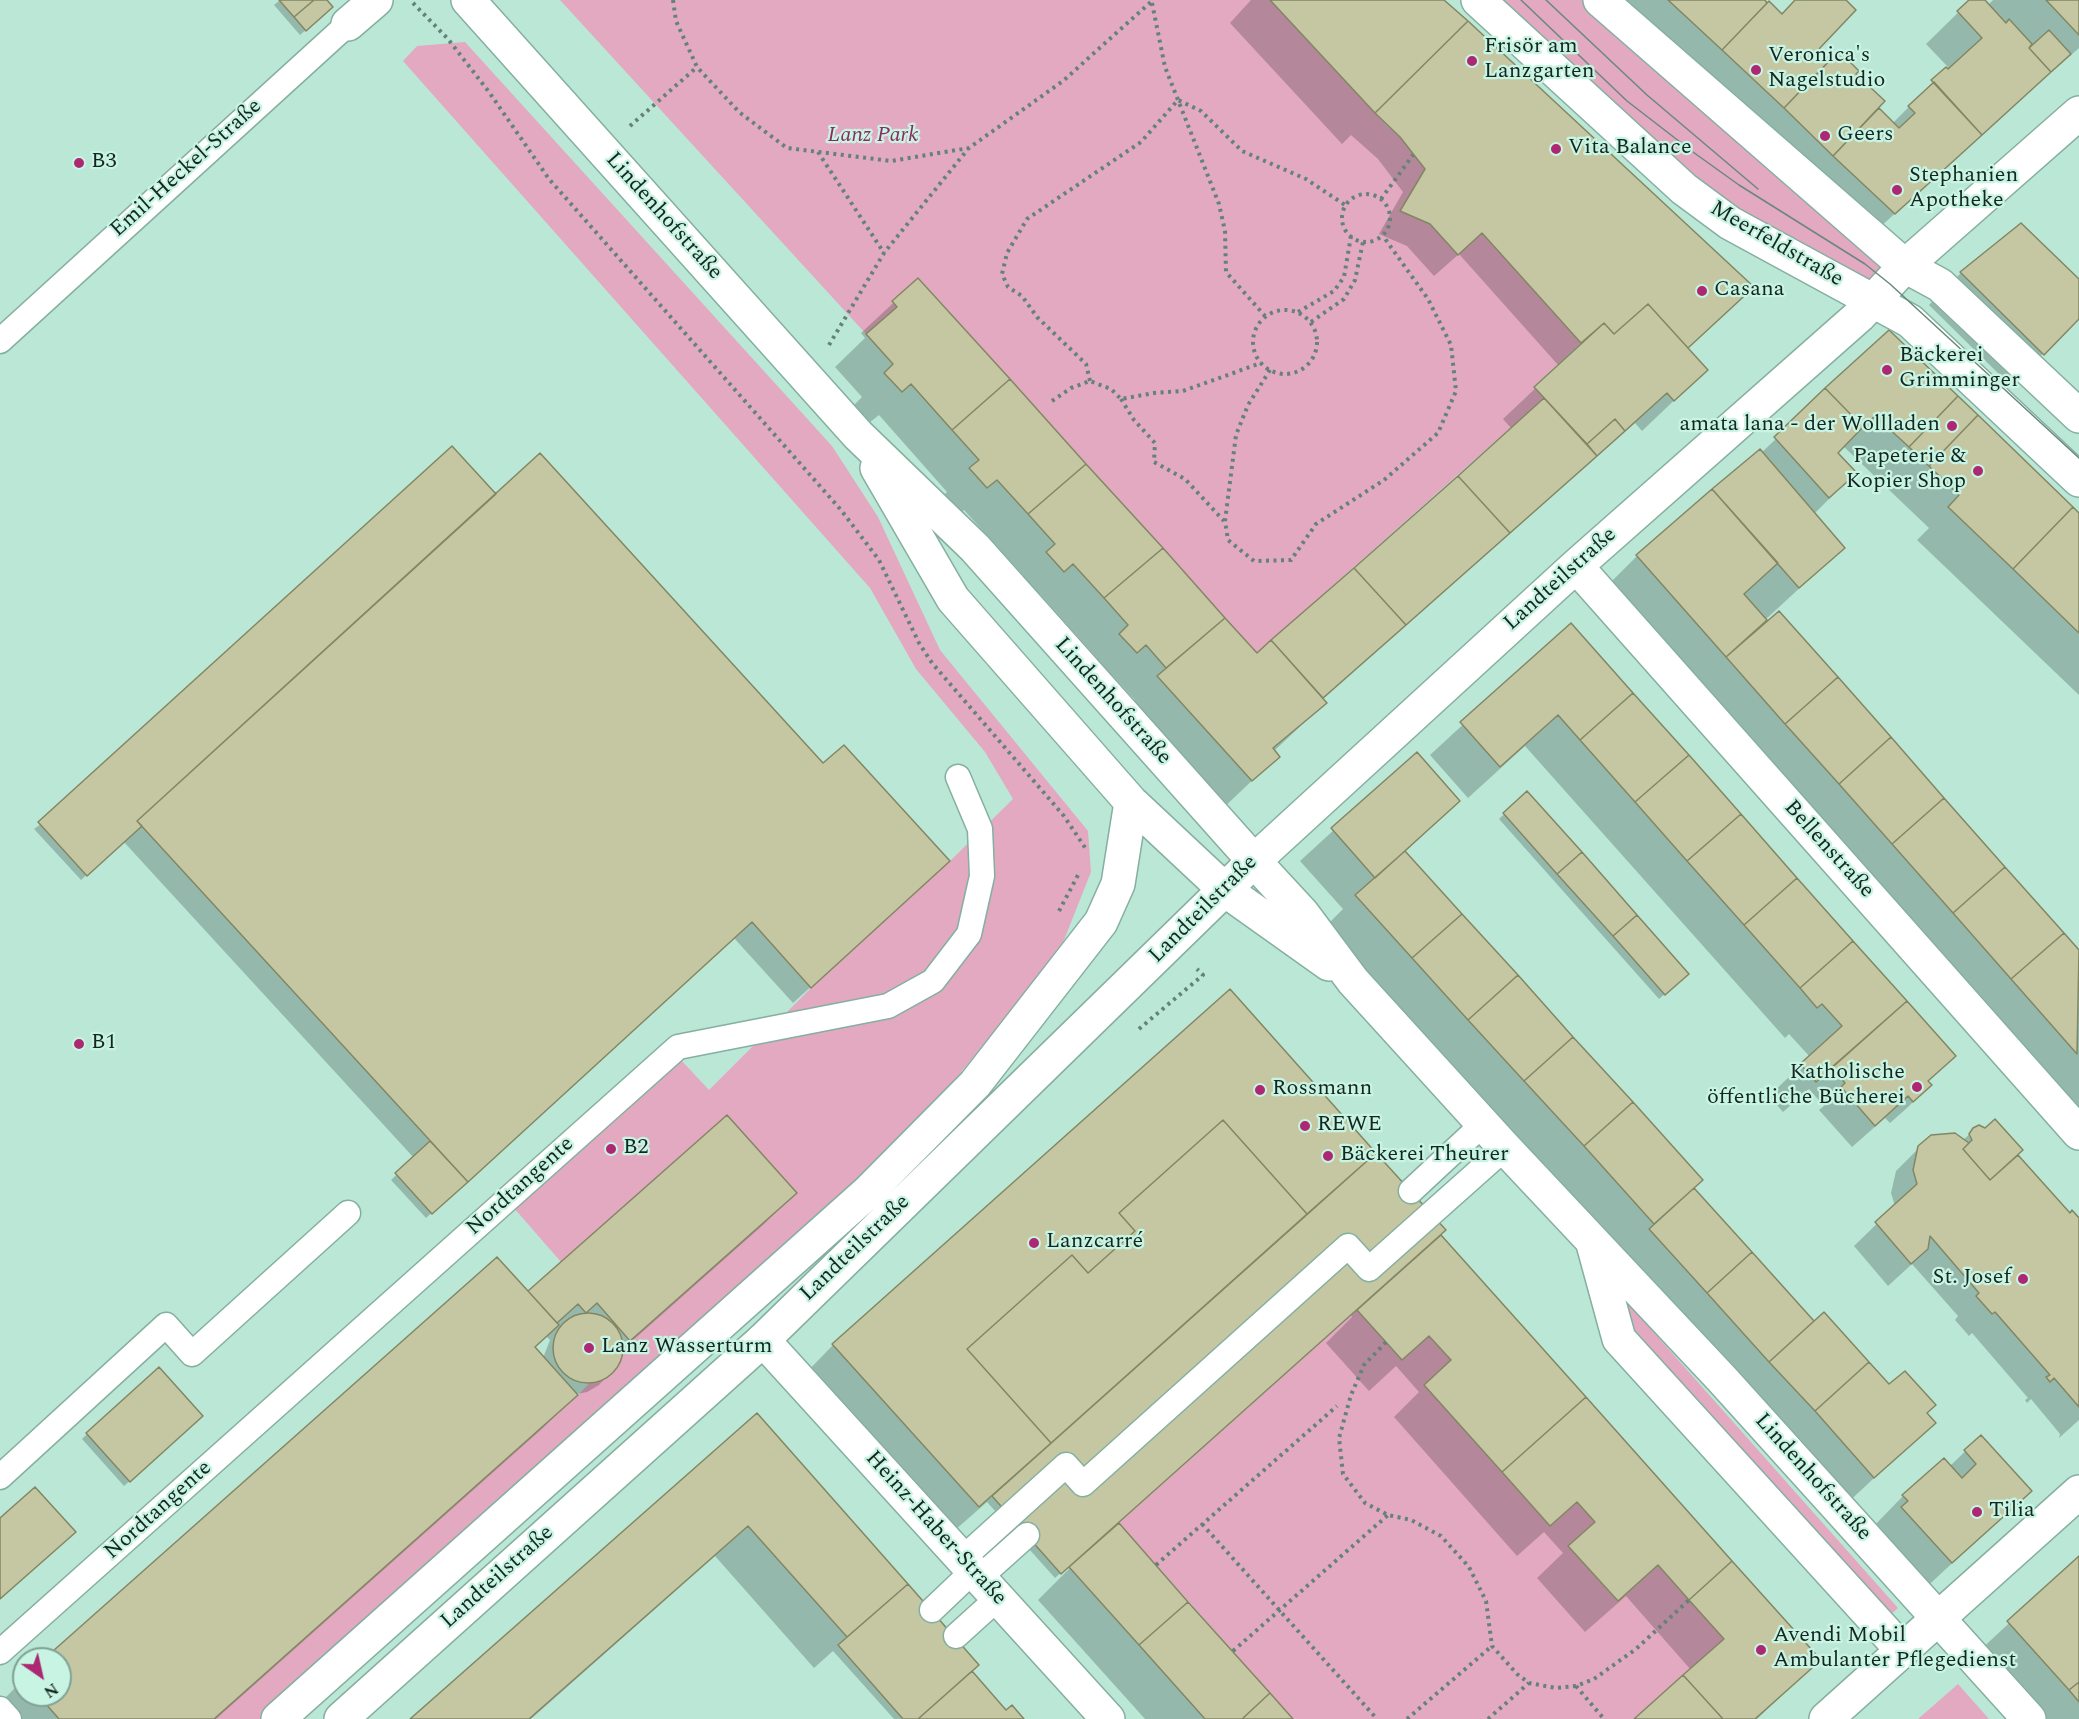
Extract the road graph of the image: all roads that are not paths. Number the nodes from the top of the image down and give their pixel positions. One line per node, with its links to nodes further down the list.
1 (376, 0): 5 (street, Emil-Heckel-Straße)
2 (468, 0): 11 (street, Lindenhofstraße)
3 (1478, 0): 8 (street, Meerfeldstraße)
4 (1600, 0): 7 (street)
5 (348, 24): 9 (lane, Emil-Heckel-Straße)
6 (2079, 113): 7 (street, Landteilstraße)
7 (1905, 266): 8 (street, Landteilstraße); 10 (street)
8 (1874, 301): 12 (street, Meerfeldstraße); 13 (street, Landteilstraße)
9 (0, 341)
10 (2079, 416)
11 (858, 435): 15 (street, Lindenhofstraße); 16 (street, Lindenhofstraße)
12 (2079, 480)
13 (1576, 566): 16 (street, Landteilstraße); 20 (street, Bellenstraße)
14 (958, 777): 34 (lane, Nordtangente)
15 (1131, 802): 17 (street, Lindenhofstraße); 37 (street, Landteilstraße)
16 (1254, 861): 17 (street, Landteilstraße); 18 (street, Lindenhofstraße)
17 (1225, 890): 18 (street, Lindenhofstraße); 25 (street, Landteilstraße)
18 (1353, 981): 19 (street, Lindenhofstraße)
19 (1483, 1124): 21 (street, Lindenhofstraße); 22 (lane)
20 (2079, 1133)
21 (1505, 1148): 24 (street, Lindenhofstraße); 29 (lane)
22 (1411, 1191)
23 (348, 1213): 26 (lane)
24 (1592, 1240): 31 (street, Lindenhofstraße); 33 (street, Lindenhofstraße)
25 (763, 1340): 29 (street, Heinz-Haber-Straße); 38 (street, Landteilstraße)
26 (0, 1477)
27 (2079, 1492): 31 (street)
28 (1027, 1535): 29 (lane)
29 (978, 1576): 30 (lane); 32 (lane); 39 (street, Heinz-Haber-Straße)
30 (933, 1610)
31 (1939, 1618): 33 (street); 41 (street, Lindenhofstraße)
32 (956, 1636)
33 (1902, 1650): 40 (street)
34 (0, 1652)
35 (0, 1709): 36 (lane)
36 (9, 1719)
37 (278, 1719)
38 (341, 1719)
39 (1108, 1719)
40 (1826, 1719)
41 (2029, 1719)

